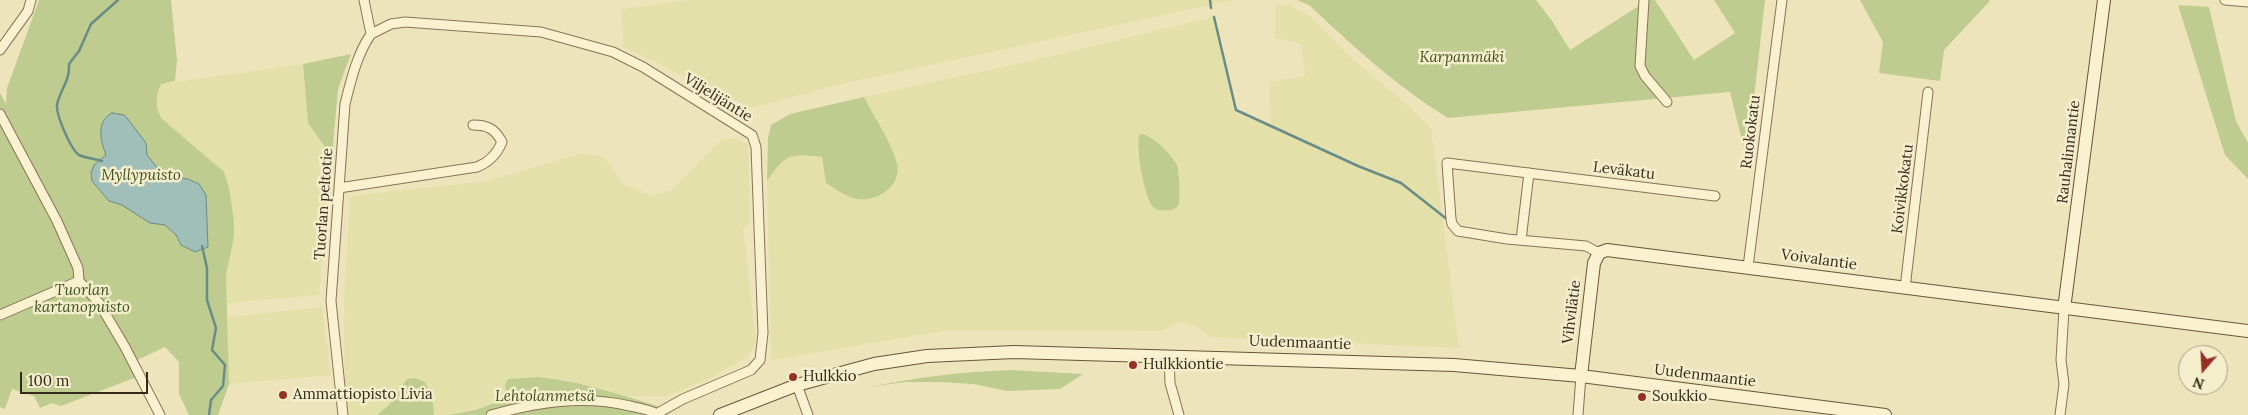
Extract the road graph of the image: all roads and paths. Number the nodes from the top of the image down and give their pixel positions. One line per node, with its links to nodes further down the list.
1 (31, 0): 9 (street)
2 (364, 0): 8 (street)
3 (1644, 0): 11 (street)
4 (1782, 0): 20 (street, Ruokokatu)
5 (2104, 0): 23 (main road, Rauhalinnantie)
6 (2225, 0): 7 (street)
7 (2248, 2)
8 (371, 34): 16 (street, Tuorlan peltotie); 29 (street, Viljelijäntie)
9 (0, 50)
10 (1928, 92): 22 (street, Koivikkokatu)
11 (1667, 102)
12 (0, 114): 21 (street)
13 (473, 125): 16 (street)
14 (1447, 163): 15 (street, Leväkatu); 18 (street, Voivalantie)
15 (1529, 172): 17 (street, Leväkatu); 18 (street)
16 (338, 188): 31 (street, Tuorlan peltotie)
17 (1715, 196)
18 (1521, 240): 19 (street, Voivalantie)
19 (1599, 253): 20 (main road, Voivalantie); 27 (main road, Vihvilätie)
20 (1748, 267): 22 (main road, Voivalantie)
21 (79, 281): 24 (street); 30 (street)
22 (1905, 288): 23 (main road, Voivalantie)
23 (2064, 308): 25 (main road, Voivalantie); 38 (street)
24 (0, 315)
25 (2248, 331)
26 (1169, 356): 27 (main road, Uudenmaantie); 28 (main road, Uudenmaantie); 35 (street)
27 (1580, 376): 36 (street); 37 (main road, Uudenmaantie)
28 (797, 385): 33 (main road, Uudenmaantie); 34 (street)
29 (659, 414): 32 (street)
30 (160, 415)
31 (343, 415)
32 (491, 415)
33 (720, 415)
34 (808, 415)
35 (1179, 415)
36 (1578, 415)
37 (1885, 415)
38 (2060, 415)

